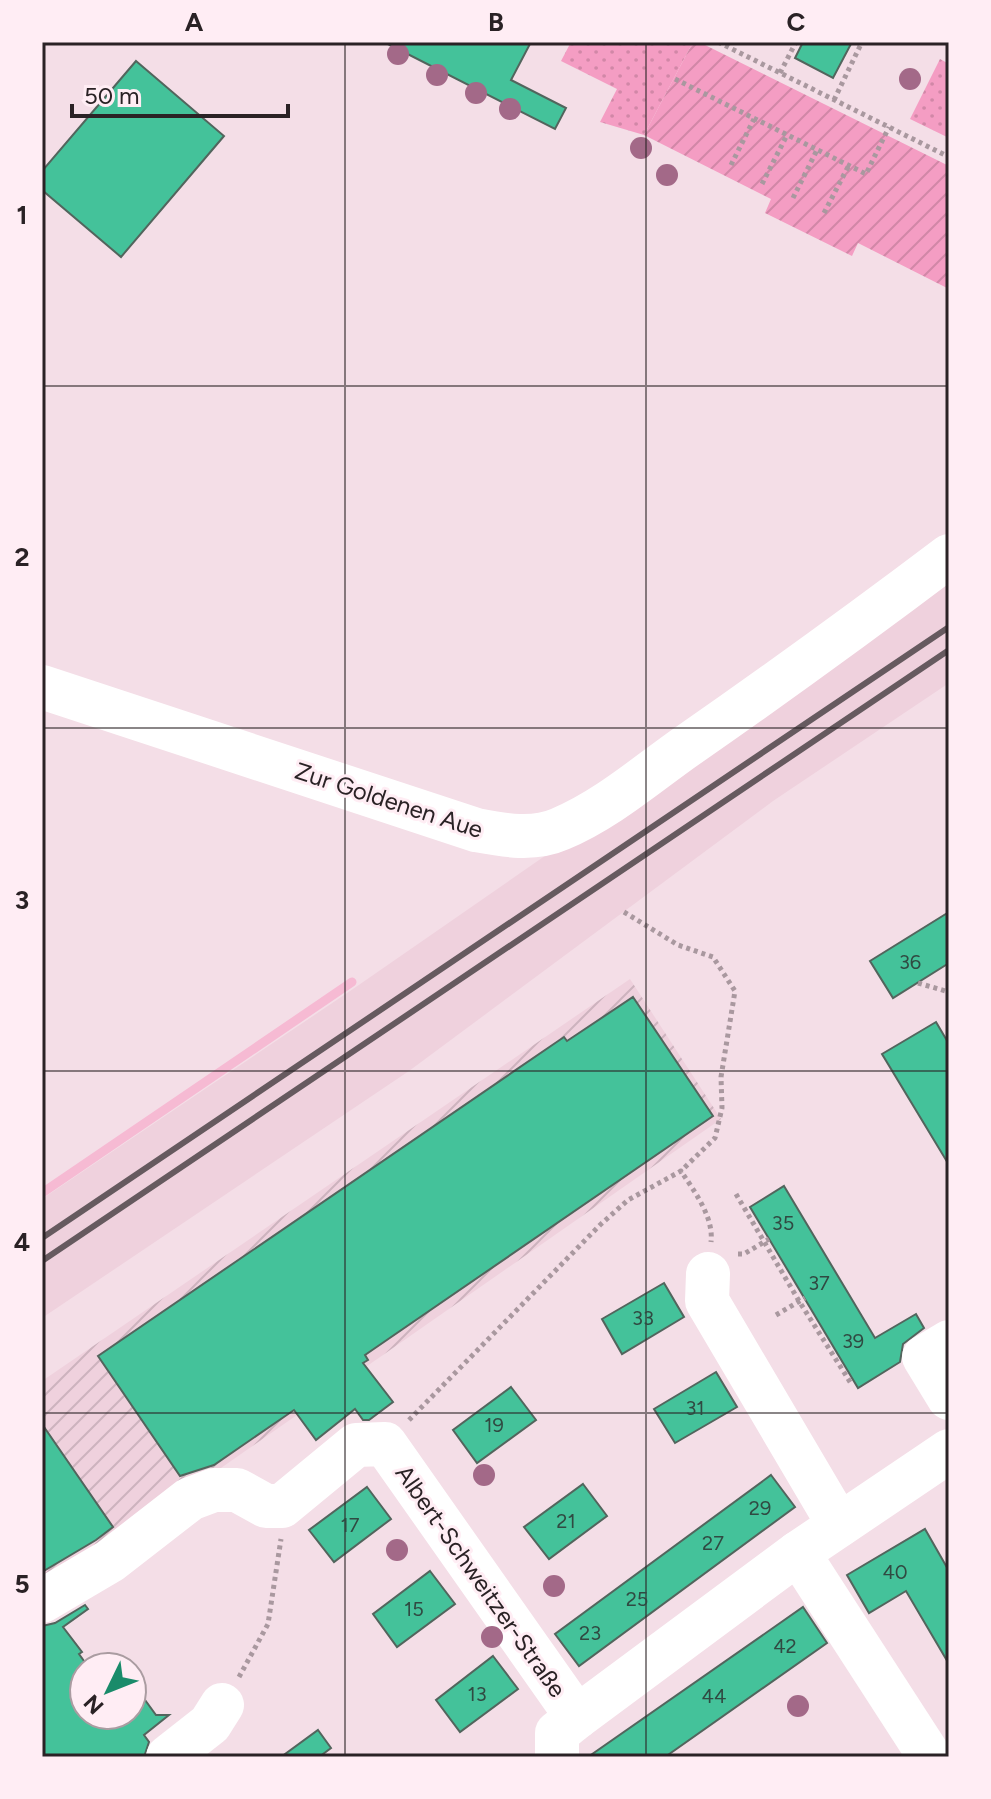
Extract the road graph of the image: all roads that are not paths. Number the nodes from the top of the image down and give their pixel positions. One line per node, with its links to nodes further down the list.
1 (949, 556): 2 (street, Zur Goldenen Aue)
2 (42, 687)
3 (709, 1264): 7 (street)
4 (949, 1342): 5 (street)
5 (949, 1398)
6 (945, 1461): 7 (street, Albert-Schweitzer-Straße)
7 (839, 1525): 8 (street, Albert-Schweitzer-Straße)
8 (798, 1553): 11 (street, Albert-Schweitzer-Straße); 14 (street)
9 (42, 1601): 11 (street, Albert-Schweitzer-Straße)
10 (222, 1705): 12 (street)
11 (577, 1717): 13 (street, Albert-Schweitzer-Straße)
12 (168, 1757)
13 (557, 1757)
14 (930, 1757)

